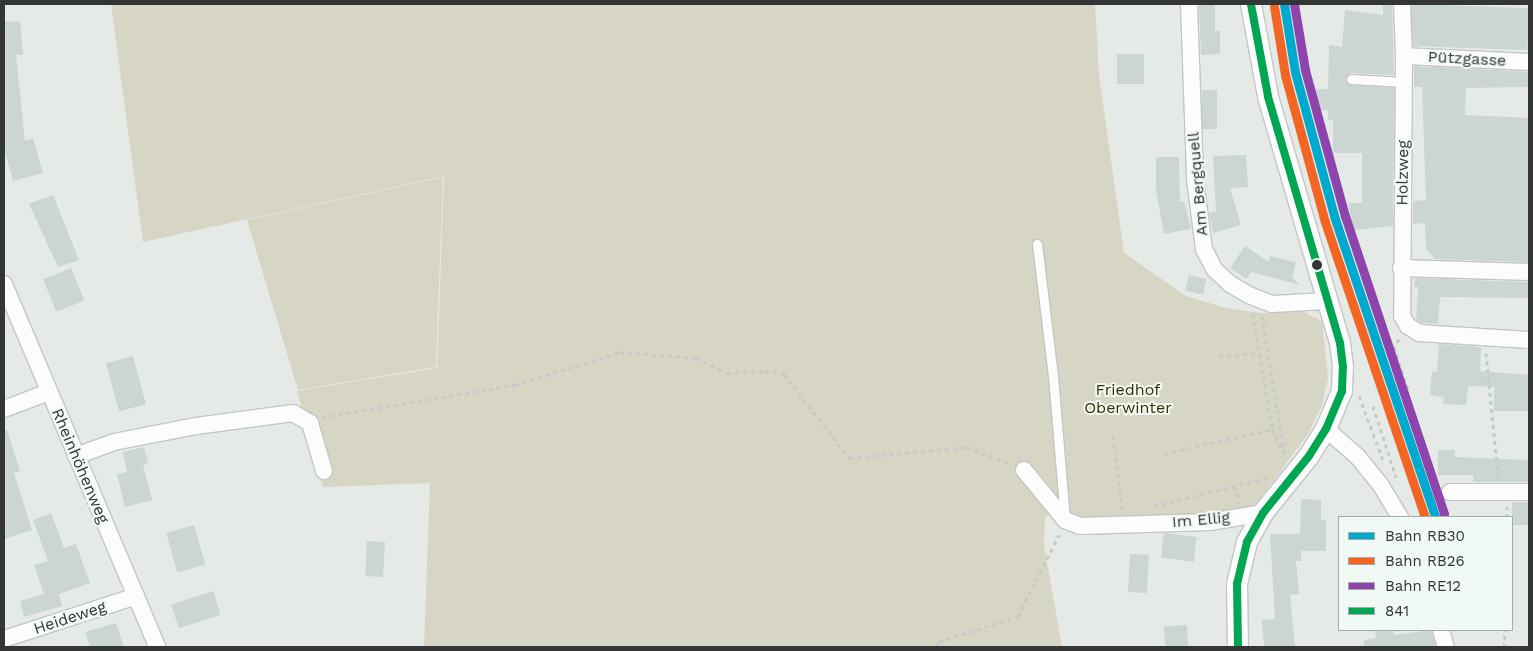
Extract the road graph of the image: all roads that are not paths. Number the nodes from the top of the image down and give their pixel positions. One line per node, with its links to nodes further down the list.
1 (1189, 4): 12 (street, Am Bergquell)
2 (1251, 4): 12 (street)
3 (1402, 4): 4 (street, Holzweg)
4 (1404, 56): 5 (street, Pützgasse); 7 (street, Holzweg)
5 (1529, 62)
6 (1351, 79): 7 (lane)
7 (1404, 82): 9 (street, Holzweg)
8 (1037, 244): 24 (lane)
9 (1401, 268): 10 (street); 13 (street, Holzweg)
10 (1529, 272)
11 (4, 284): 14 (street, Rheinhöhenweg)
12 (1327, 301): 16 (street)
13 (1529, 340)
14 (49, 392): 15 (street); 17 (street, Rheinhöhenweg)
15 (4, 408)
16 (1326, 429): 22 (street); 23 (street)
17 (76, 456): 19 (street); 25 (street, Rheinhöhenweg)
18 (1024, 470): 24 (street)
19 (324, 471)
20 (1450, 492): 21 (street)
21 (1529, 492)
22 (1263, 513): 24 (street, Im Ellig); 29 (street, Im Ellig)
23 (1399, 516)
24 (1065, 520)
25 (136, 596): 27 (street, Heideweg); 28 (street, Rheinhöhenweg)
26 (1441, 631): 30 (street)
27 (4, 639)
28 (157, 647)
29 (1238, 647)
30 (1446, 647)

